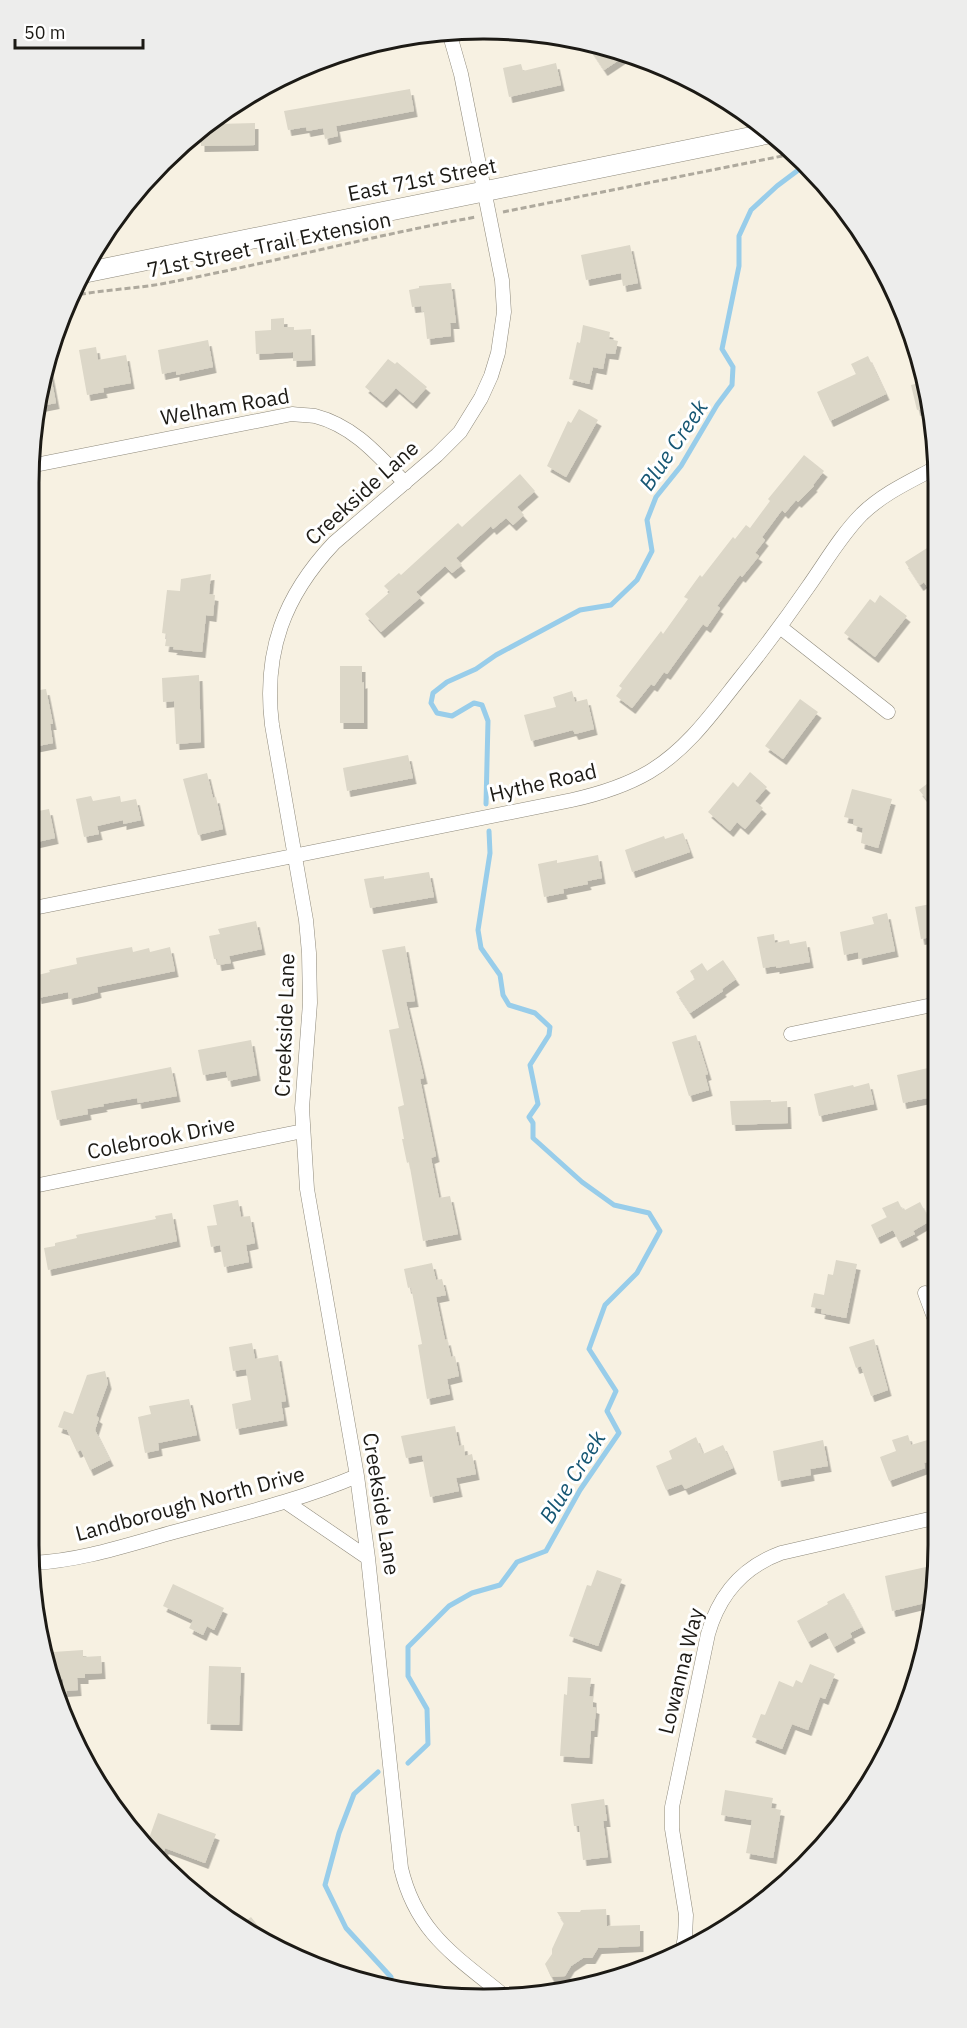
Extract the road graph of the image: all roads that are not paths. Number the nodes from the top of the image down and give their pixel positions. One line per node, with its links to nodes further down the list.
1 (451, 40): 3 (street, Creekside Lane)
2 (760, 135): 3 (main road, East 71st Street)
3 (484, 192): 4 (main road, East 71st Street); 7 (street, Creekside Lane)
4 (94, 271)
5 (40, 464): 7 (street, Welham Road)
6 (928, 472): 8 (street, Hythe Road)
7 (405, 483): 10 (street, Creekside Lane)
8 (780, 627): 9 (street); 10 (street, Hythe Road)
9 (888, 712)
10 (295, 856): 11 (street, Hythe Road); 14 (street, Creekside Lane)
11 (39, 907)
12 (928, 1006): 13 (street)
13 (791, 1034)
14 (303, 1131): 15 (street, Colebrook Drive); 18 (street, Creekside Lane)
15 (39, 1185)
16 (925, 1293): 17 (street)
17 (928, 1301)
18 (357, 1476): 19 (street, Landborough North Drive); 21 (street, Creekside Lane)
19 (286, 1502): 21 (street); 22 (street, Landborough North Drive)
20 (928, 1519): 23 (street, Lowanna Way)
21 (368, 1558): 24 (street, Creekside Lane)
22 (40, 1562)
23 (684, 1941)
24 (496, 1989)

